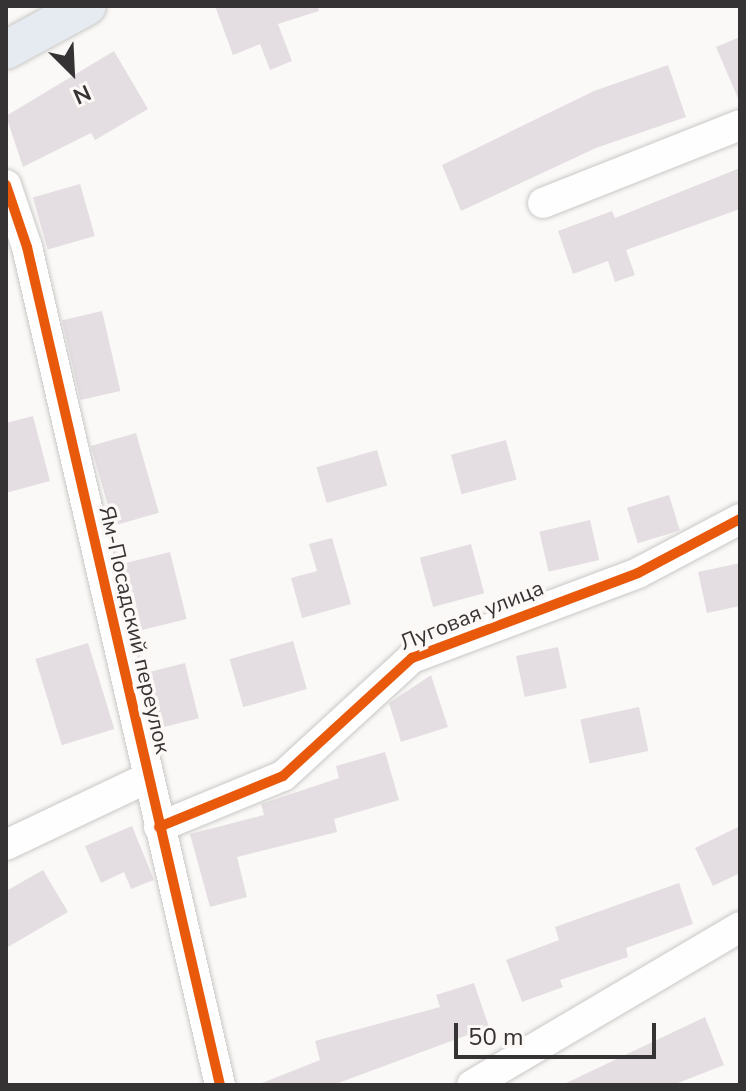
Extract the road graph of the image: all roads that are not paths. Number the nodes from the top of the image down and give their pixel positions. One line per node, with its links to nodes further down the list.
1 (87, 6): 2 (main road)
2 (6, 50)
3 (740, 125): 5 (street)
4 (6, 185): 7 (street, Ям-Посадский переулок)
5 (543, 203)
6 (740, 519): 8 (street, Луговая улица)
7 (147, 778): 8 (street, Ям-Посадский переулок); 9 (street)
8 (159, 827): 11 (street, Ям-Посадский переулок)
9 (6, 845)
10 (740, 927): 12 (street)
11 (220, 1085)
12 (472, 1085)

